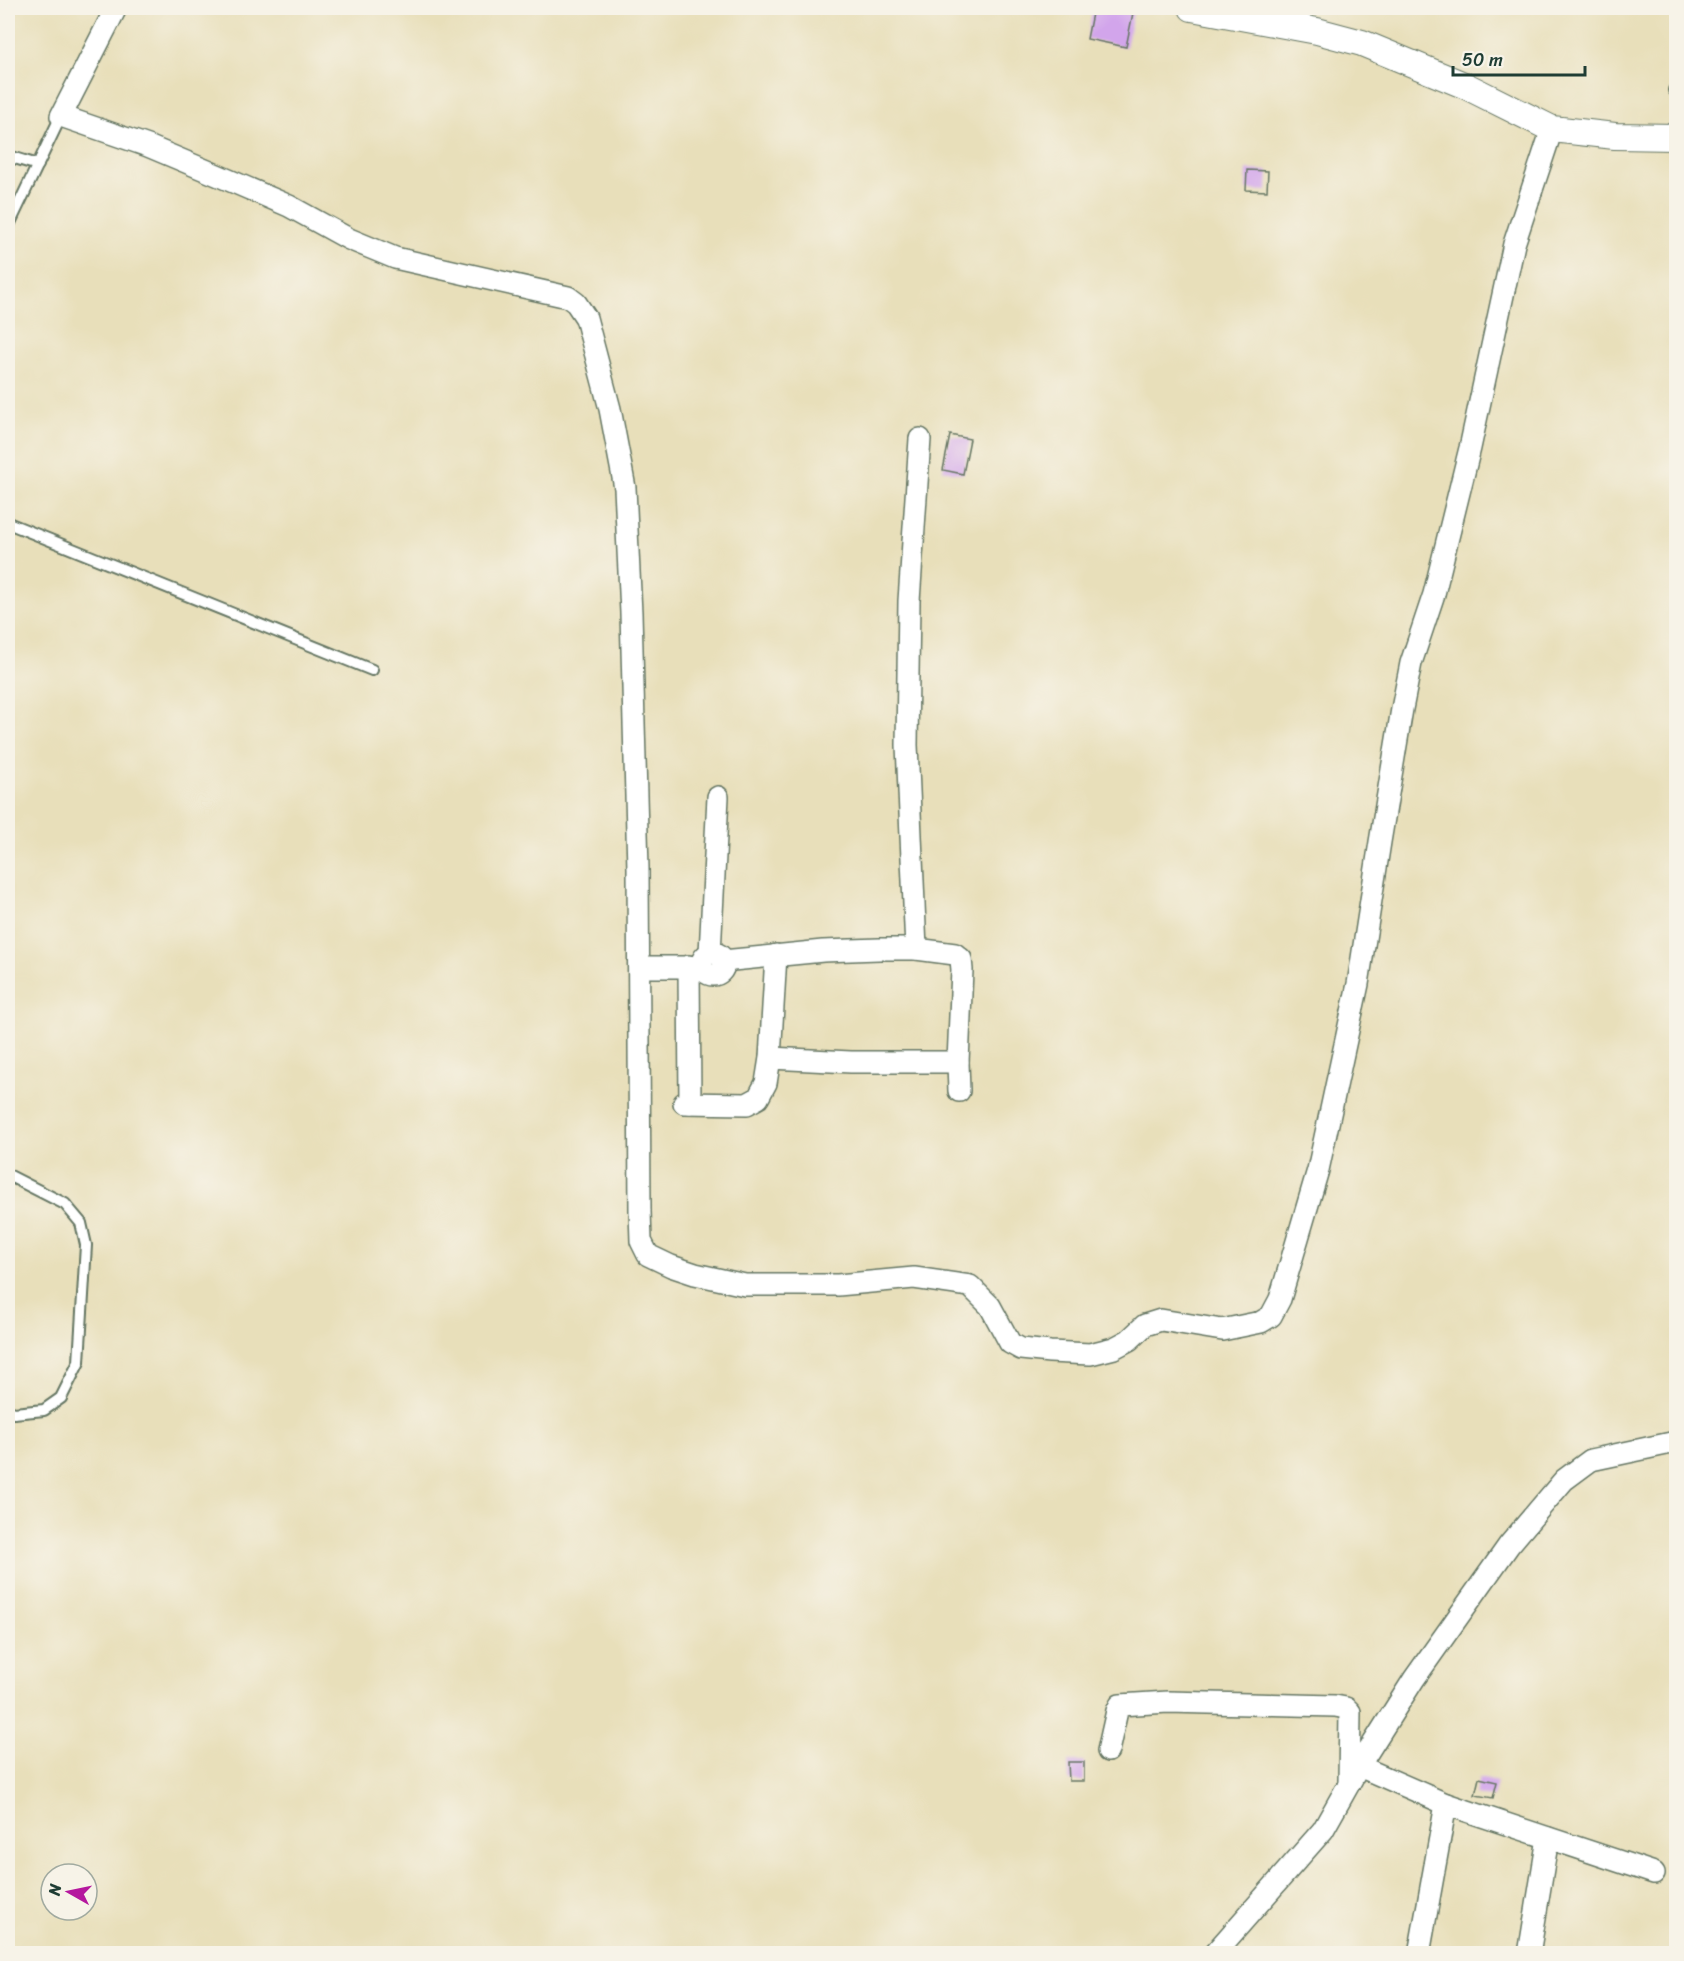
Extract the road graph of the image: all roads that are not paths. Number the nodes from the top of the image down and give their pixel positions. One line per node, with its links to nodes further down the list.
1 (116, 8): 3 (street)
2 (1192, 8): 4 (street)
3 (61, 116): 7 (lane); 16 (street)
4 (1552, 129): 5 (street); 16 (street)
5 (1677, 137)
6 (8, 156): 7 (lane)
7 (38, 165): 8 (lane)
8 (8, 227)
9 (920, 439): 13 (street)
10 (8, 523): 11 (lane)
11 (372, 670)
12 (718, 797): 15 (street)
13 (916, 949): 14 (street); 18 (street)
14 (776, 955): 15 (street); 17 (street)
15 (706, 962): 16 (street); 17 (street)
16 (639, 967)
17 (770, 1058): 18 (street)
18 (958, 1062): 19 (street)
19 (959, 1091)
20 (8, 1175): 21 (lane)
21 (8, 1411)
22 (1677, 1442): 24 (street)
23 (1108, 1751): 24 (street)
24 (1354, 1774): 25 (street); 28 (street)
25 (1446, 1804): 26 (street); 29 (street)
26 (1548, 1838): 27 (street); 30 (street)
27 (1654, 1873)
28 (1214, 1953)
29 (1419, 1953)
30 (1529, 1953)

